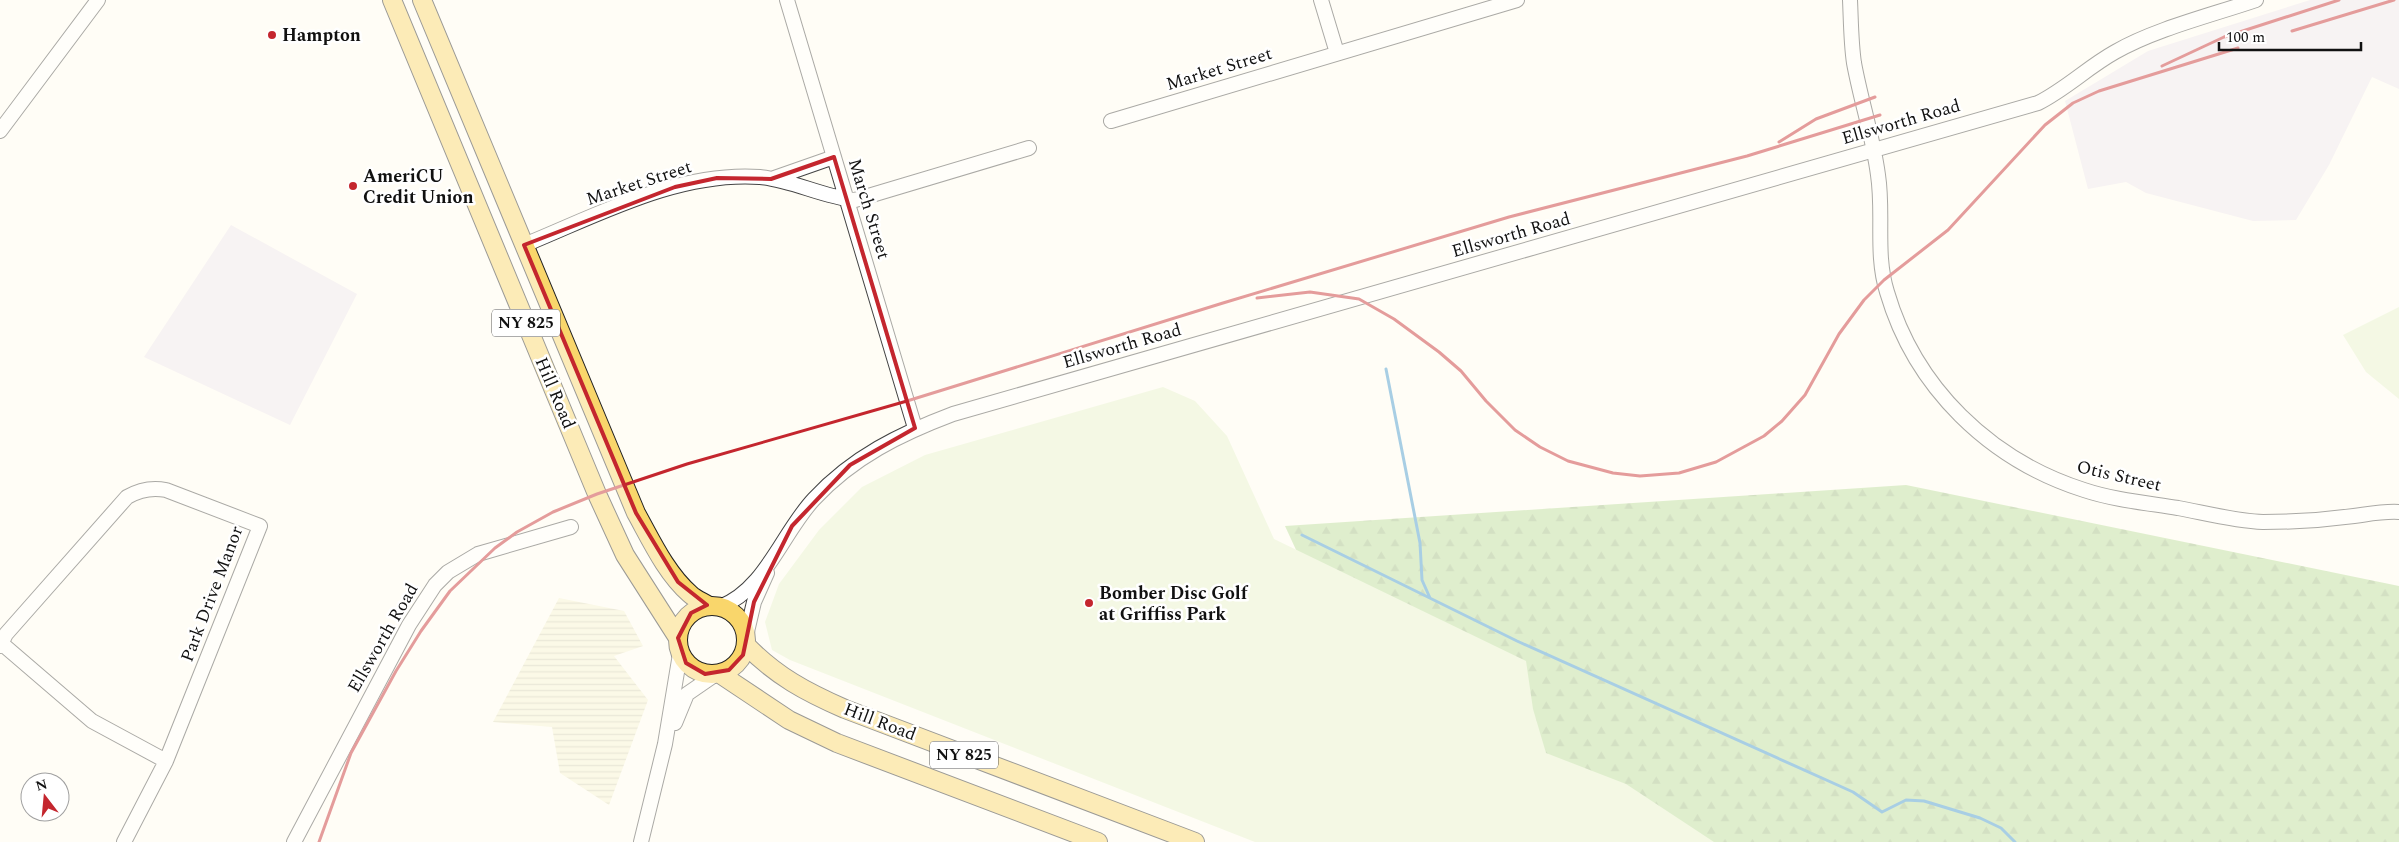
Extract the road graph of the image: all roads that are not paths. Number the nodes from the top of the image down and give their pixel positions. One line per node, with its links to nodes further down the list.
1 (98, 0): 11 (street)
2 (392, 0): 25 (main road, Hill Road / NY 825)
3 (422, 0): 17 (main road, Hill Road / NY 825)
4 (787, 0): 14 (street, March Street)
5 (1321, 0): 9 (street)
6 (1517, 0): 9 (street, Market Street)
7 (1850, 0): 13 (street, Otis Street)
8 (2256, 0): 13 (street, Ellsworth Road)
9 (1337, 53): 10 (street, Market Street)
10 (1111, 121)
11 (0, 131)
12 (1029, 148): 16 (street, Market Street)
13 (1874, 148): 18 (street, Ellsworth Road); 19 (street, Otis Street)
14 (834, 157): 15 (street); 16 (street, March Street)
15 (771, 179): 16 (street, Market Street); 17 (street, Market Street)
16 (846, 199): 18 (street, March Street)
17 (524, 245): 22 (main road, Hill Road / NY 825)
18 (915, 428): 20 (street, Ellsworth Road)
19 (2399, 512)
20 (792, 526): 22 (street, Ellsworth Road); 23 (street, Ellsworth Road)
21 (571, 527): 30 (street, Ellsworth Road)
22 (715, 606): 23 (main road, NY 825); 25 (main road)
23 (746, 641): 26 (main road); 33 (main road, Hill Road / NY 825)
24 (0, 644): 28 (street, Park Drive Manor); 28 (street, Park Drive Manor)
25 (679, 646): 26 (main road, NY 825); 27 (street)
26 (718, 674): 27 (street); 32 (main road, Hill Road / NY 825)
27 (665, 744): 31 (street)
28 (166, 760): 29 (street)
29 (124, 842)
30 (294, 842)
31 (641, 842)
32 (1098, 842)
33 (1195, 842)

